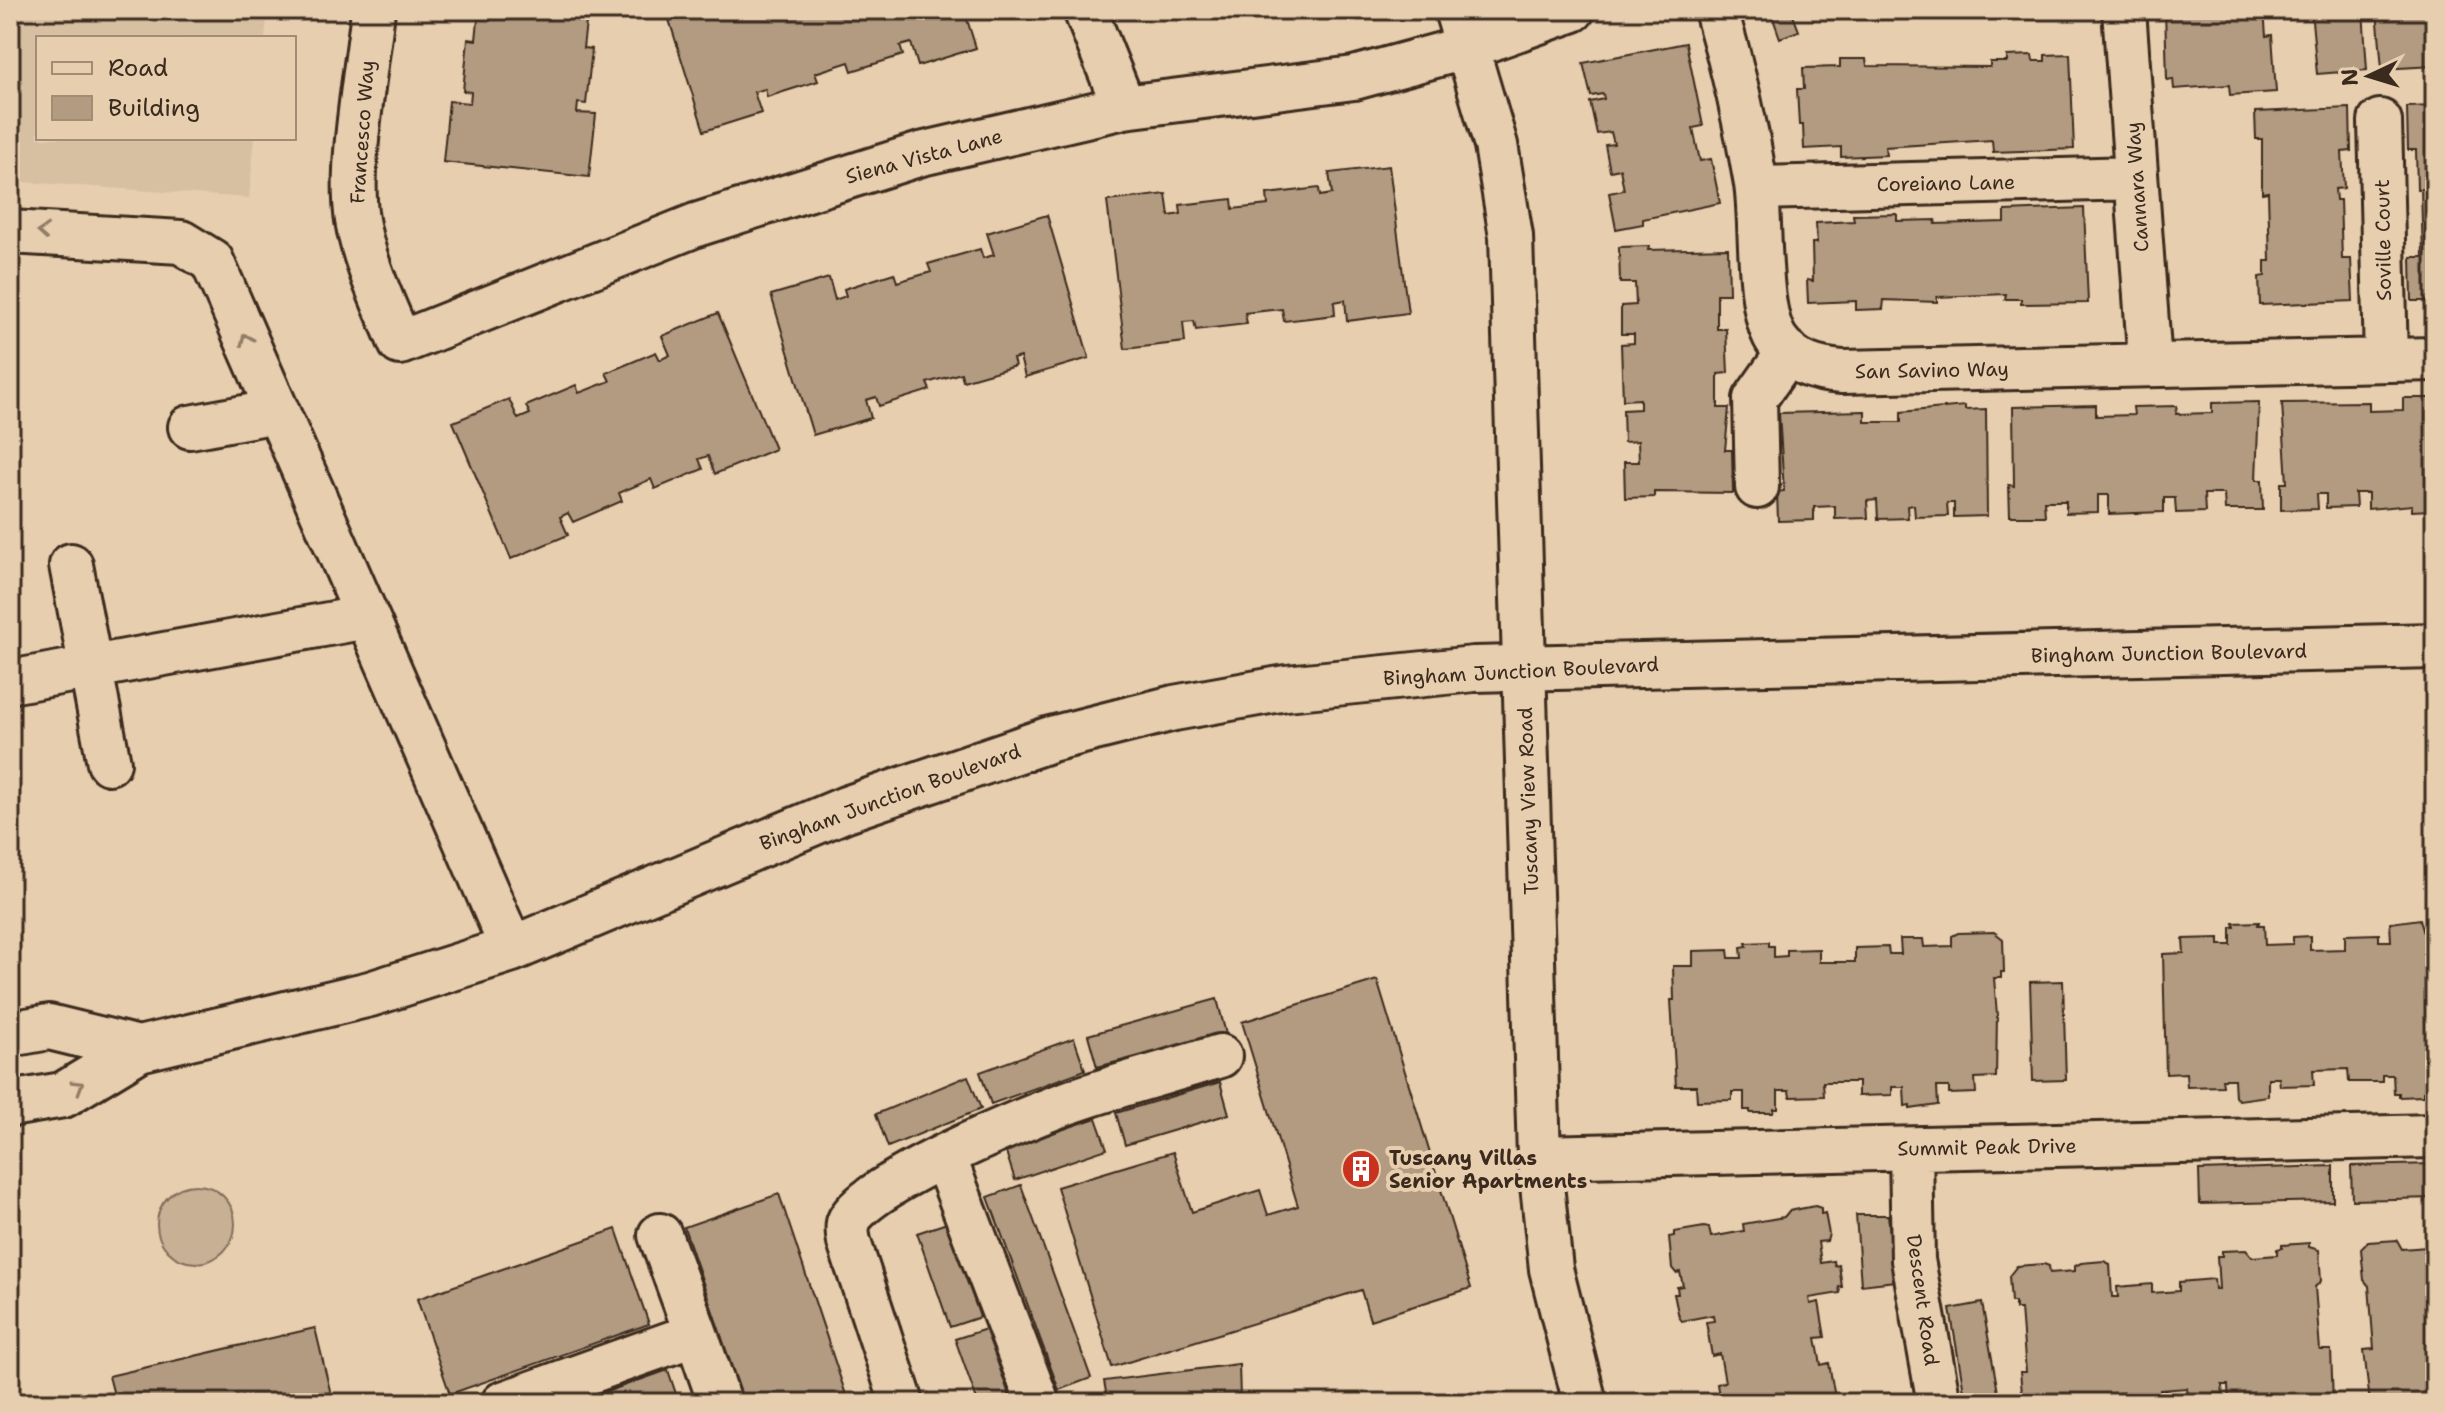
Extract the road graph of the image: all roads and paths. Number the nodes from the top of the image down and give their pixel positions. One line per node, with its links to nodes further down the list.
1 (373, 10): 12 (street, Francesco Way)
2 (1085, 10): 7 (street)
3 (1573, 10): 6 (street, Siena Vista Lane)
4 (1716, 10): 10 (street)
5 (2124, 10): 9 (street, Cannara Way)
6 (1462, 28): 7 (street, Siena Vista Lane); 24 (street, Tuscany View Road)
7 (1124, 107): 12 (street, Siena Vista Lane)
8 (2380, 121): 15 (street, Soville Court)
9 (2136, 178): 10 (street, Coreiano Lane); 16 (street, Cannara Way)
10 (1757, 188): 13 (street)
11 (10, 232): 17 (street, one-way to 11)
12 (400, 343)
13 (1788, 352): 16 (street, San Savino Way); 19 (street)
14 (2435, 359): 15 (street, San Savino Way)
15 (2386, 360): 16 (street, San Savino Way)
16 (2150, 364)
17 (277, 411): 18 (street); 21 (street)
18 (190, 427)
19 (1757, 487)
20 (71, 565): 23 (street)
21 (367, 617): 23 (street); 27 (street)
22 (2435, 646): 24 (main road, Bingham Junction Boulevard)
23 (90, 667): 25 (street); 26 (street)
24 (1524, 667): 27 (main road, Bingham Junction Boulevard); 35 (street, Tuscany View Road)
25 (10, 682)
26 (109, 763)
27 (512, 949): 29 (main road, Bingham Junction Boulevard)
28 (10, 1034): 29 (main road, Bingham Junction Boulevard)
29 (139, 1049): 31 (main road, Bingham Junction Boulevard, one-way to 29)
30 (1220, 1056): 34 (street)
31 (10, 1104)
32 (2435, 1136): 33 (street, Summit Peak Drive)
33 (1911, 1149): 35 (street, Summit Peak Drive); 43 (street, Descent Road)
34 (944, 1156): 40 (street); 41 (street)
35 (1539, 1157): 42 (street, Tuscany View Road)
36 (660, 1235): 37 (street)
37 (696, 1334): 38 (street); 39 (street)
38 (503, 1403)
39 (720, 1403)
40 (902, 1403)
41 (1038, 1403)
42 (1585, 1403)
43 (1939, 1403)

